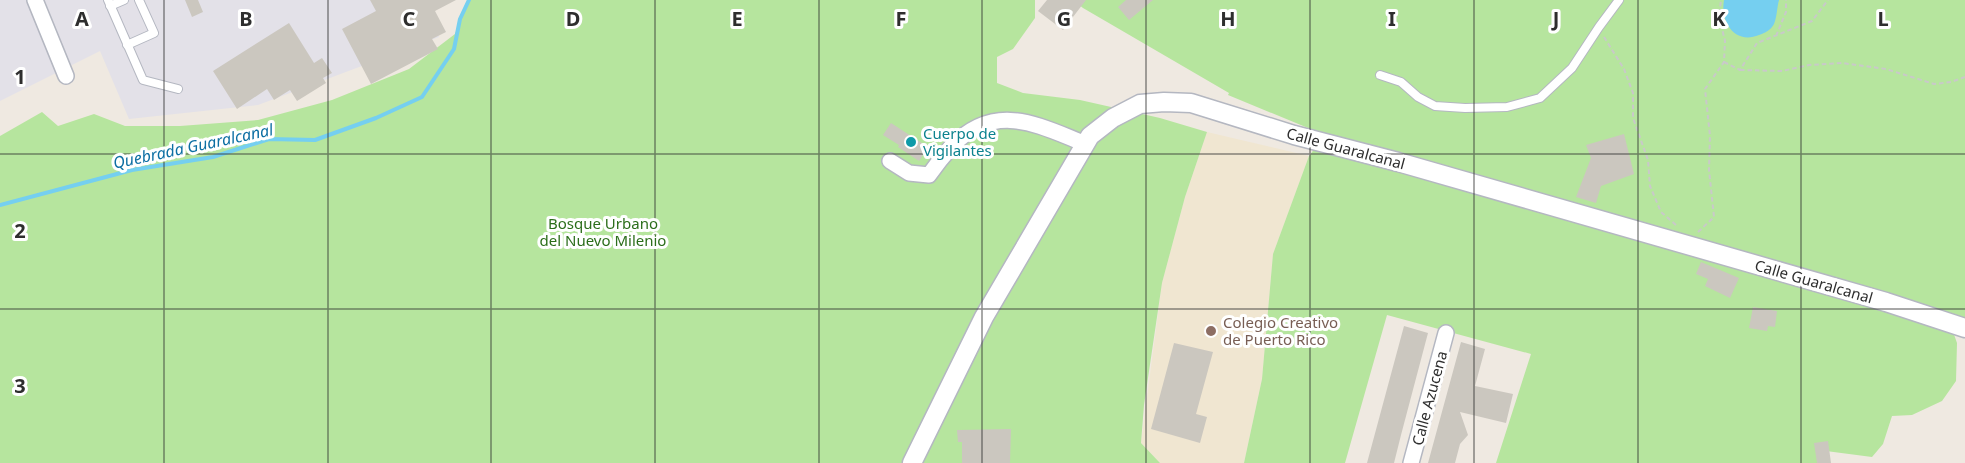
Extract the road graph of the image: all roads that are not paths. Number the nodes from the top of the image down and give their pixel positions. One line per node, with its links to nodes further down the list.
1 (35, 0): 8 (street)
2 (124, 0): 5 (lane)
3 (139, 0): 6 (lane)
4 (1618, 0): 7 (lane)
5 (109, 3): 6 (lane)
6 (127, 45): 9 (lane)
7 (1380, 75)
8 (66, 76)
9 (178, 89)
10 (1086, 144): 11 (street); 12 (street, Calle Guaralcanal); 14 (street, Calle Guaralcanal)
11 (890, 160)
12 (1965, 328)
13 (1446, 333): 15 (street, Calle Azucena)
14 (912, 463)
15 (1411, 463)

